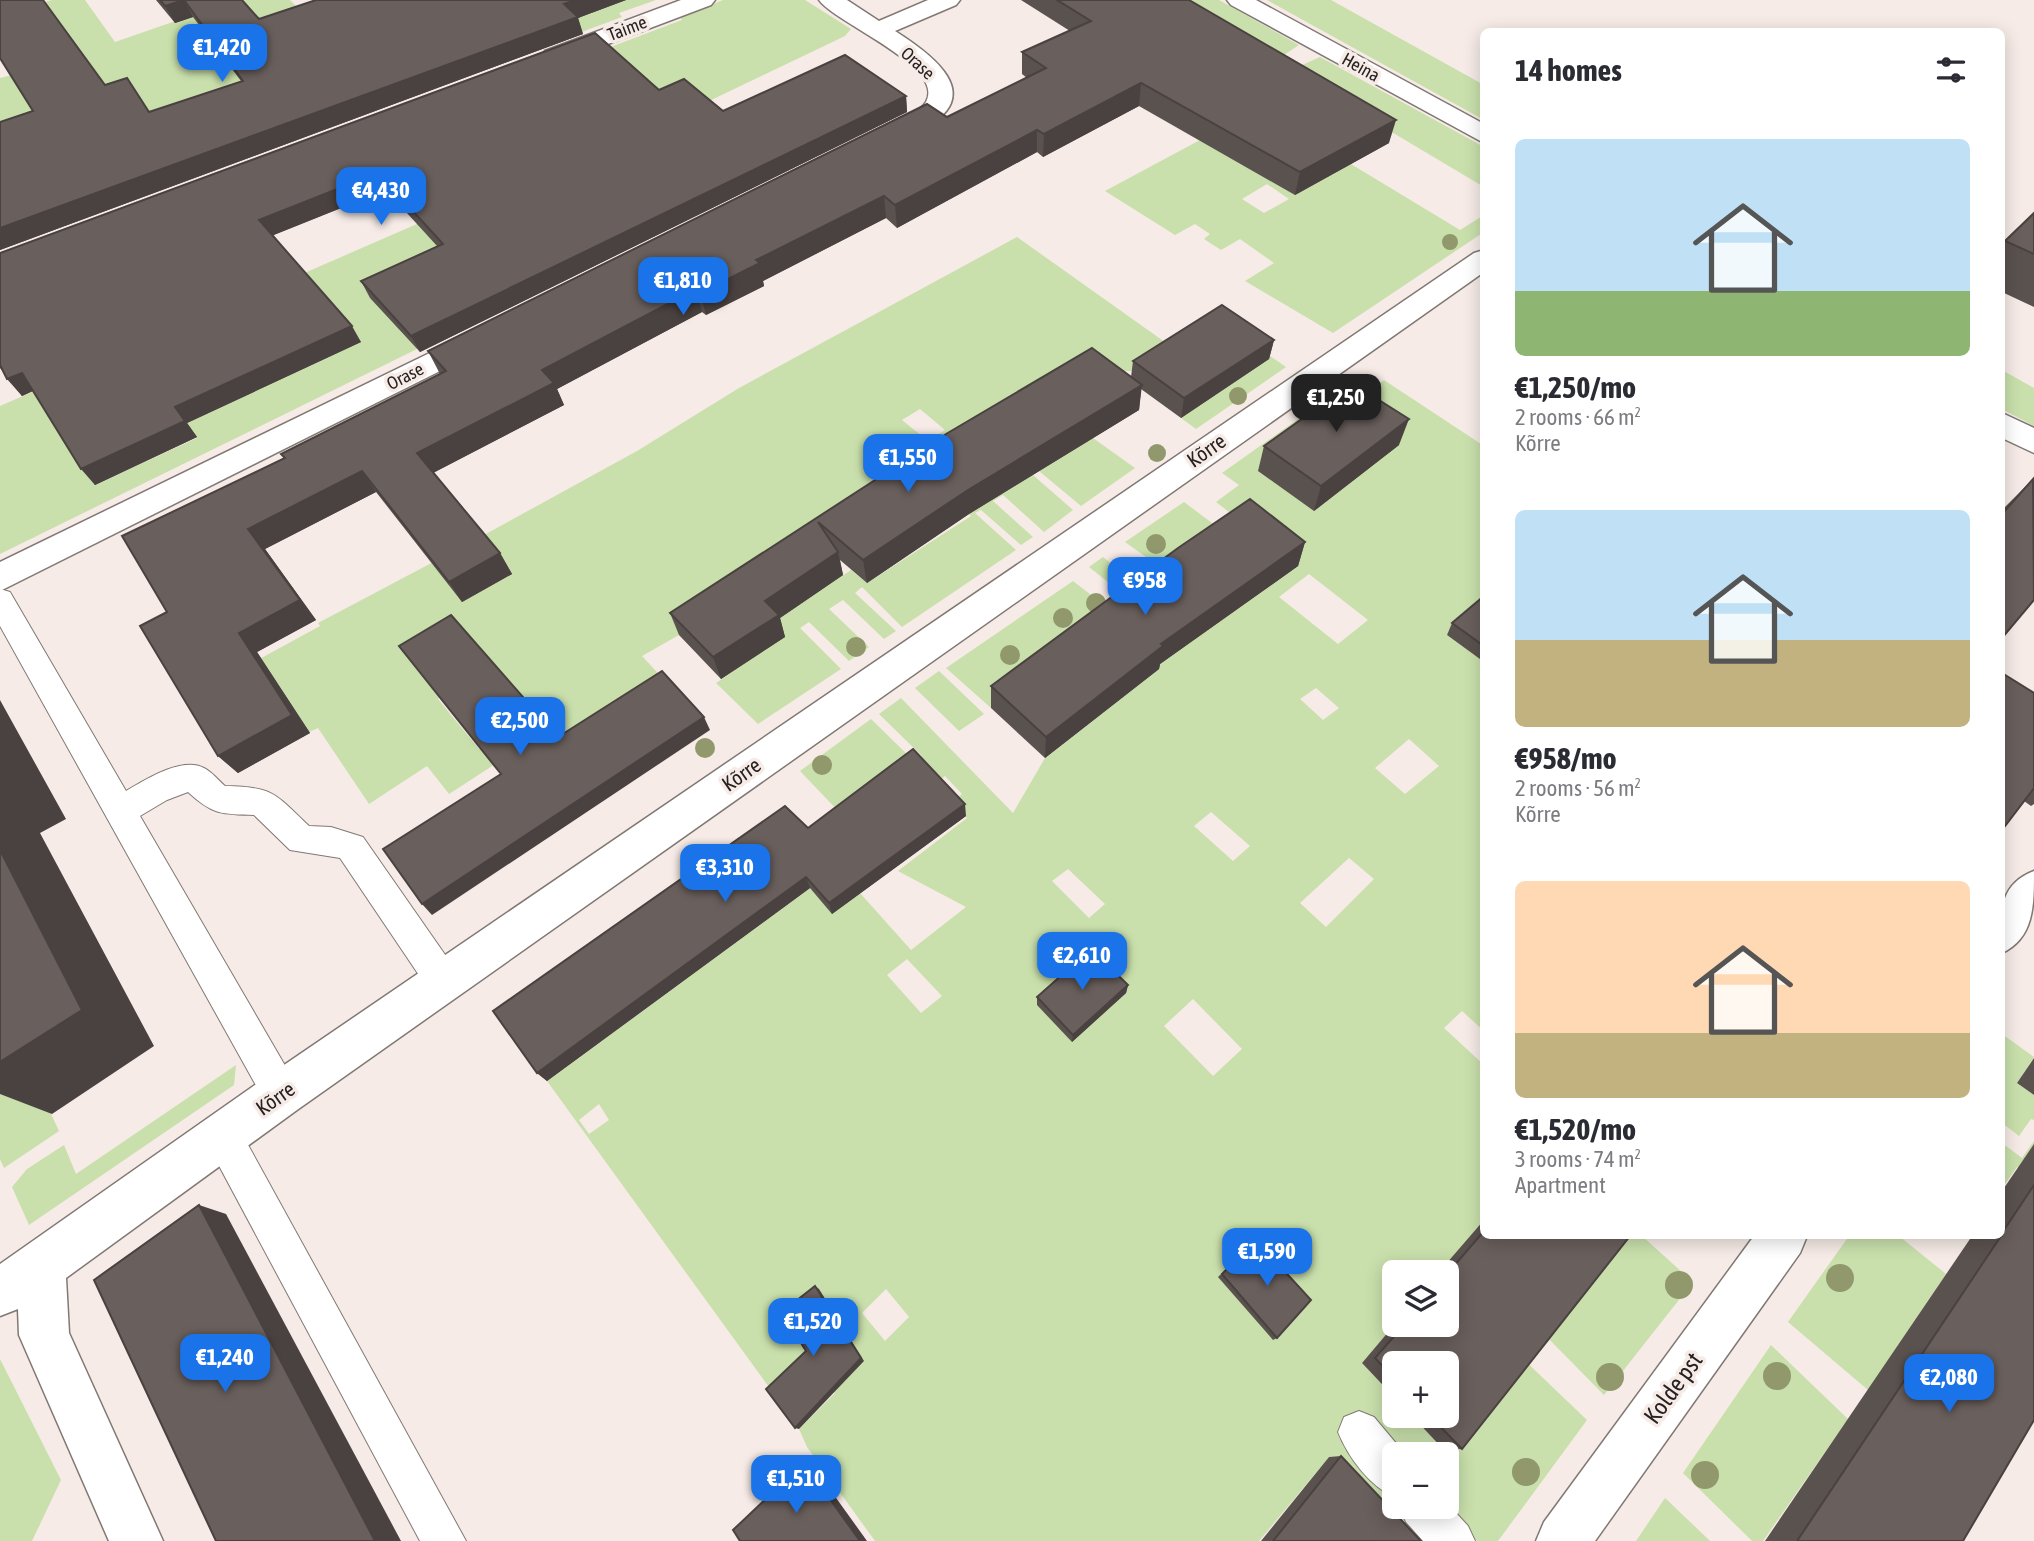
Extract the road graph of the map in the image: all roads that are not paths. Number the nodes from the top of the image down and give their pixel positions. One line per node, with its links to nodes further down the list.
1 (703, 0): 6 (street, Taime)
2 (831, 0): 5 (street)
3 (948, 0): 5 (street)
4 (1238, 0): 7 (street, Heina)
5 (877, 30): 8 (street, Orase)
6 (533, 64)
7 (1480, 133)
8 (866, 146)
9 (1480, 262): 18 (street, Kõrre)
10 (499, 329): 13 (street, Orase)
11 (2005, 426): 12 (street)
12 (2034, 442)
13 (0, 578)
14 (0, 600): 15 (lane)
15 (121, 810): 18 (lane); 19 (lane)
16 (2034, 890): 17 (street)
17 (2005, 930)
18 (443, 981): 19 (street, Kõrre)
19 (281, 1094): 20 (street, Kõrre)
20 (223, 1136): 22 (street, Kõrre); 27 (lane)
21 (1781, 1239): 29 (street, Kolde pst)
22 (20, 1280): 26 (street)
23 (1359, 1432): 24 (lane)
24 (1382, 1460)
25 (1432, 1519): 28 (lane)
26 (136, 1541)
27 (444, 1541)
28 (1453, 1541)
29 (1563, 1541)

